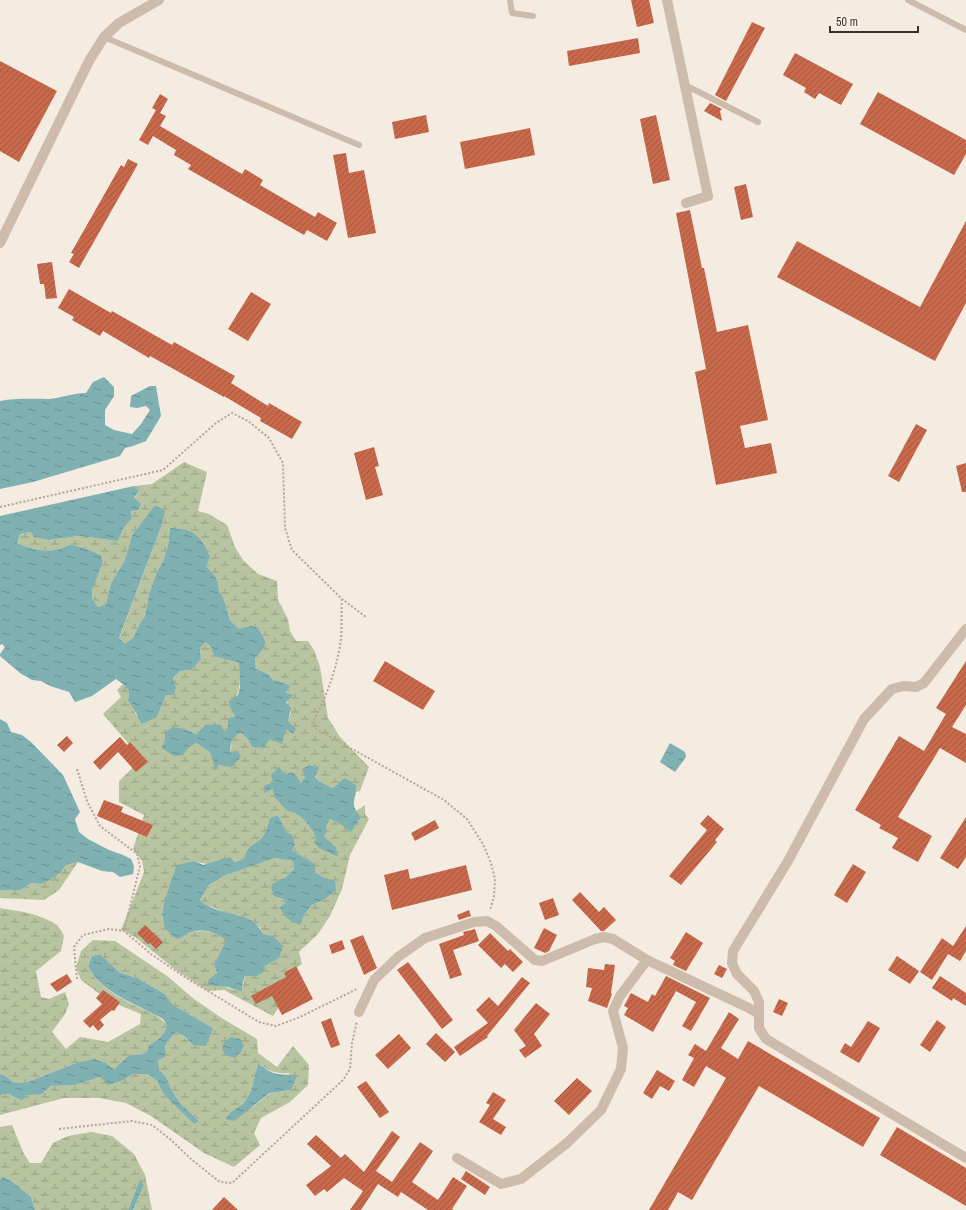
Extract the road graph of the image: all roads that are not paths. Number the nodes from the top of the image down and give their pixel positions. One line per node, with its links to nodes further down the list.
1 (159, 0): 7 (street)
2 (510, 0): 5 (lane)
3 (667, 0): 8 (street)
4 (908, 0): 6 (lane)
5 (533, 16)
6 (966, 30)
7 (104, 37): 10 (lane); 12 (street)
8 (685, 85): 9 (lane); 11 (street)
9 (758, 122)
10 (359, 144)
11 (686, 203)
12 (0, 243)
13 (966, 629): 16 (street)
14 (647, 960): 15 (street); 16 (street); 17 (street)
15 (359, 1012)
16 (759, 1014): 18 (street)
17 (458, 1158)
18 (966, 1158)

